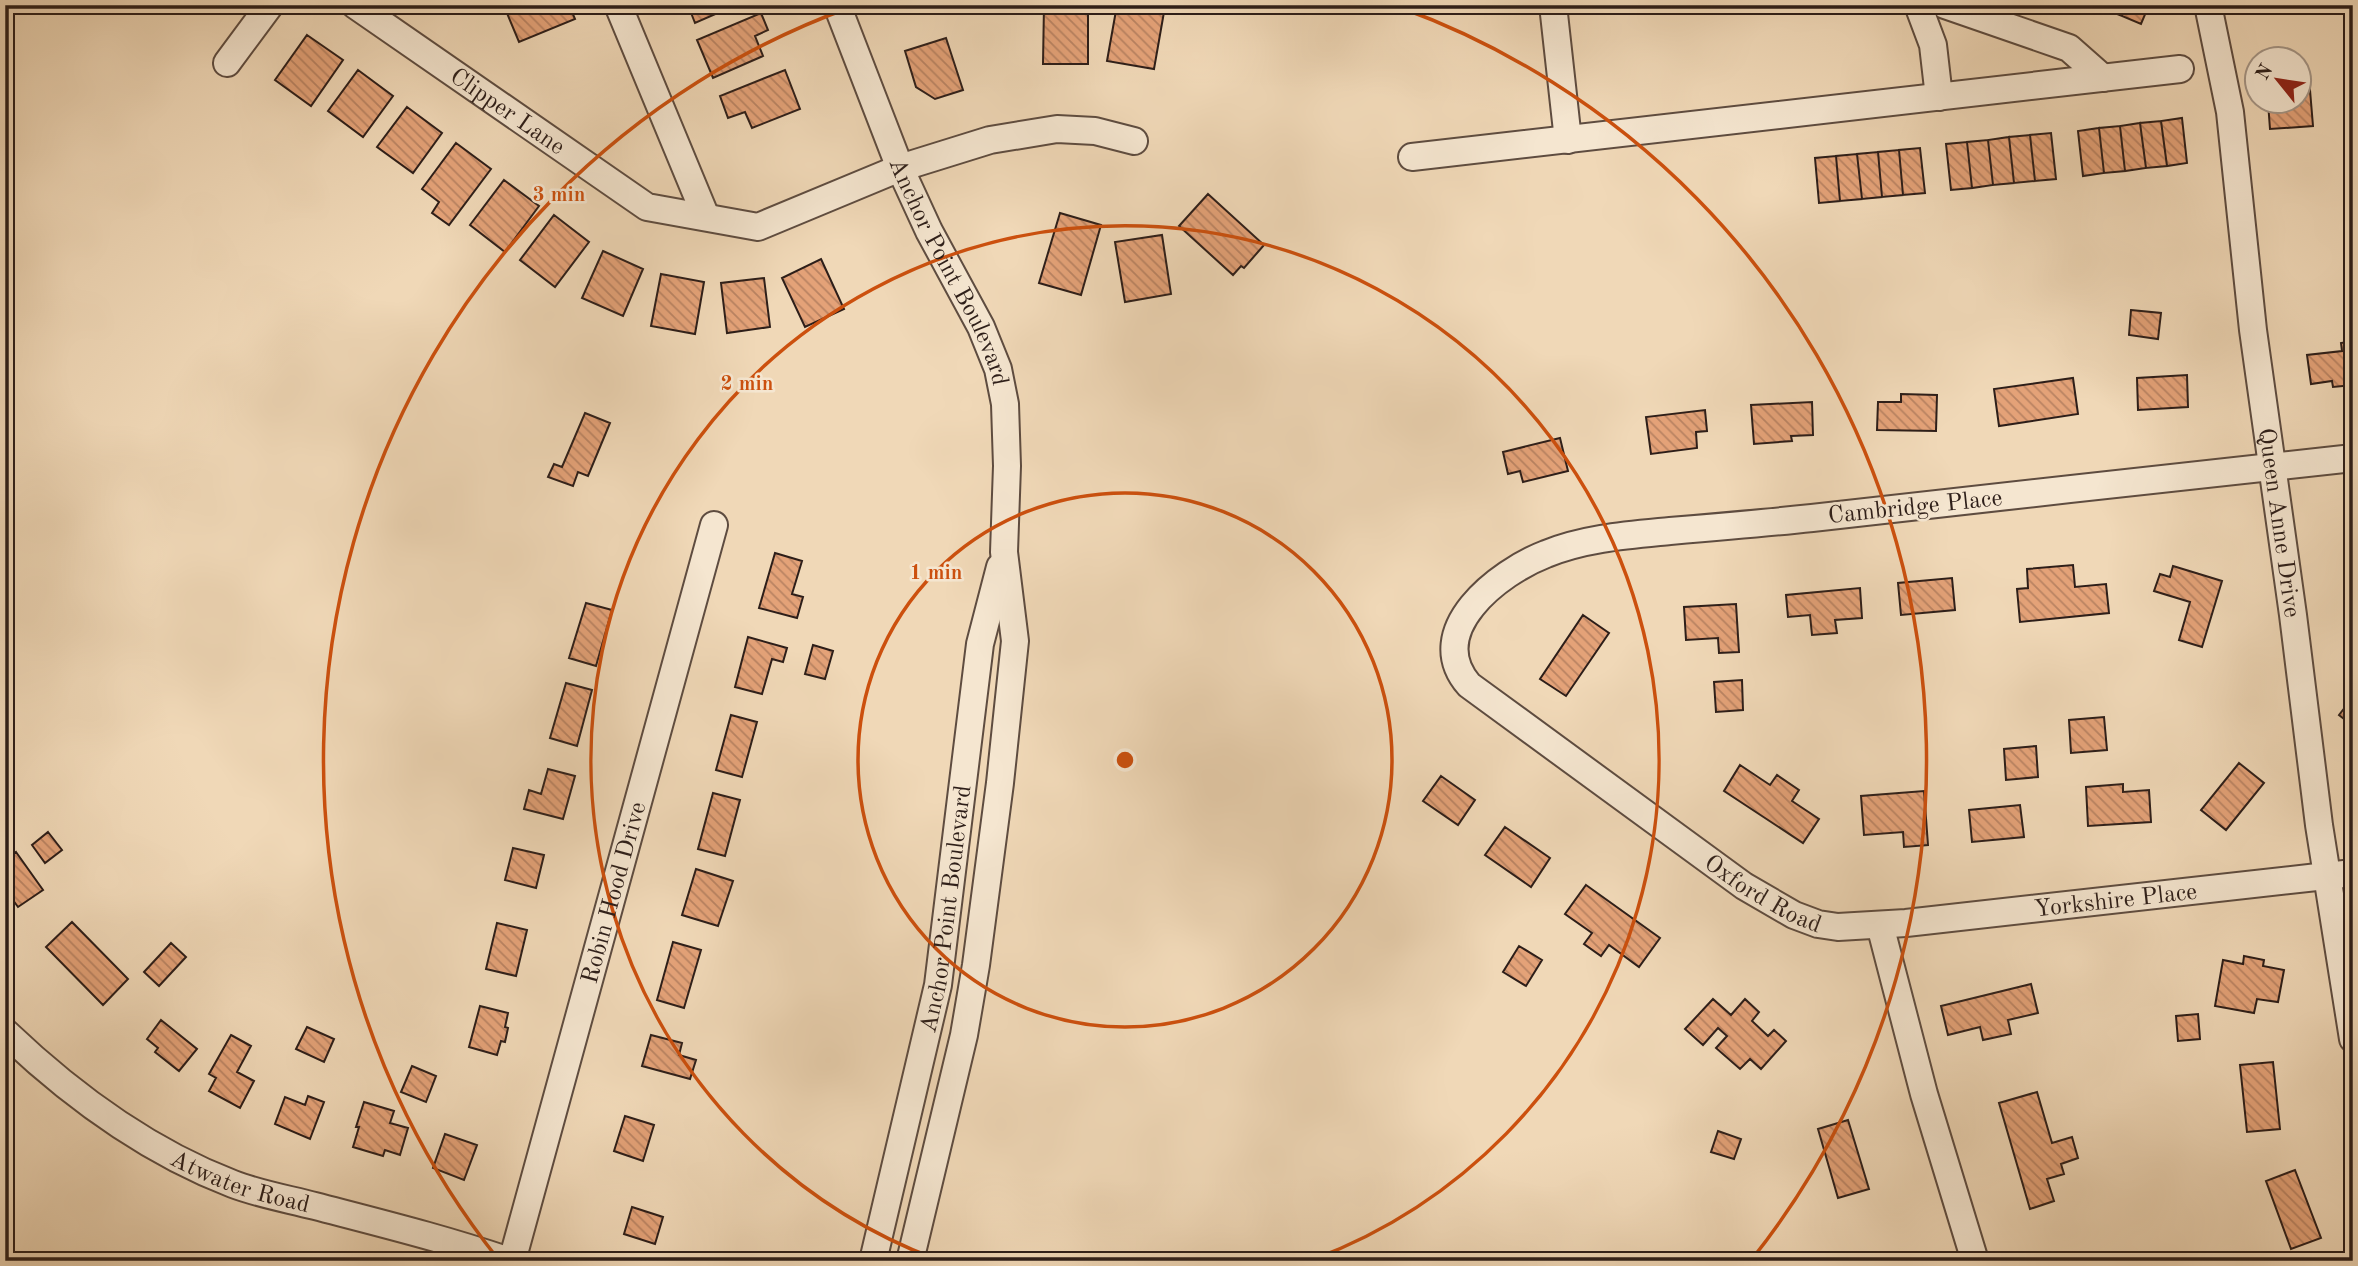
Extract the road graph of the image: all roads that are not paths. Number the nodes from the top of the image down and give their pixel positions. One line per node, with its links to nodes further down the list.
1 (270, 5): 9 (street)
2 (355, 5): 17 (street, Clipper Lane)
3 (618, 5): 17 (street)
4 (836, 5): 16 (street, Anchor Point Boulevard)
5 (1553, 5): 13 (street)
6 (1918, 5): 12 (street)
7 (1945, 5): 11 (street)
8 (2208, 5): 19 (street, Queen Anne Drive)
9 (227, 63)
10 (2180, 69): 11 (street)
11 (2103, 78): 12 (street)
12 (1939, 97): 13 (street)
13 (1568, 140): 15 (street)
14 (1133, 141): 16 (street, Clipper Lane)
15 (1412, 157)
16 (900, 169): 17 (street, Clipper Lane); 21 (street, Anchor Point Boulevard)
17 (706, 217)
18 (2353, 458): 19 (street, Cambridge Place)
19 (2272, 467): 22 (street, Cambridge Place); 23 (street, Queen Anne Drive)
20 (714, 525): 27 (street, Robin Hood Drive)
21 (1004, 552): 28 (street, Anchor Point Boulevard); 29 (street, Anchor Point Boulevard)
22 (1489, 589): 24 (street, Oxford Road)
23 (2340, 874): 24 (street, Yorkshire Place); 26 (street, Queen Anne Drive)
24 (1880, 925): 30 (street)
25 (5, 1032): 27 (street, Atwater Road)
26 (2353, 1040)
27 (511, 1261)
28 (873, 1261)
29 (910, 1261)
30 (1975, 1261)

